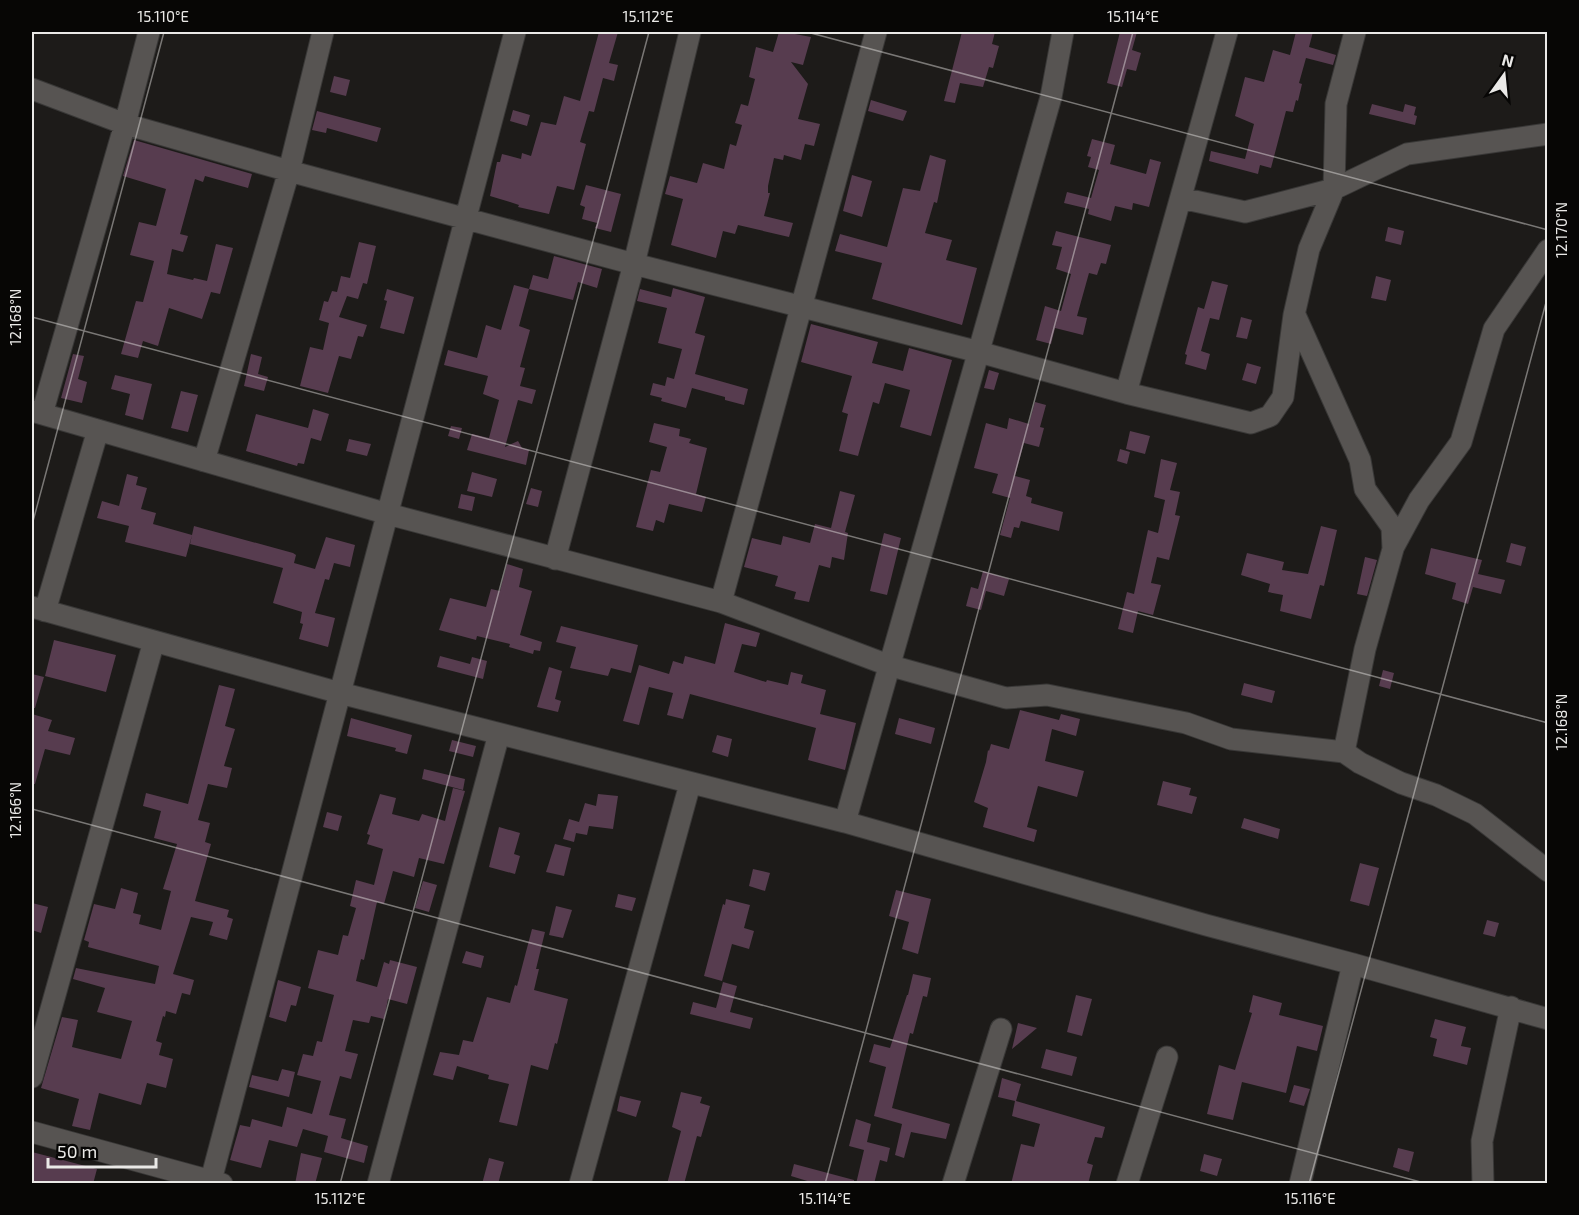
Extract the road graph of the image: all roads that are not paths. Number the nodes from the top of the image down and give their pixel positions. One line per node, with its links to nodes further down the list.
1 (149, 32): 10 (street)
2 (323, 32): 12 (street)
3 (515, 32): 15 (street)
4 (690, 32): 17 (street)
5 (876, 32): 18 (street)
6 (1064, 32): 20 (street)
7 (1227, 32): 14 (street)
8 (1355, 32): 13 (street)
9 (32, 89): 10 (street)
10 (125, 124): 12 (street); 22 (street)
11 (1548, 134): 13 (street)
12 (289, 171): 15 (street); 24 (street)
13 (1334, 189): 14 (street); 19 (street)
14 (1181, 198): 21 (street)
15 (466, 219): 17 (street); 25 (street)
16 (1548, 250): 26 (street)
17 (634, 264): 18 (street); 27 (street)
18 (801, 307): 20 (street); 28 (street)
19 (1294, 315): 21 (street); 26 (street)
20 (979, 352): 21 (street); 31 (street)
21 (1125, 393)
22 (37, 412): 23 (street)
23 (98, 430): 24 (street); 29 (street)
24 (204, 461): 25 (street)
25 (388, 514): 27 (street); 32 (street)
26 (1393, 549): 34 (street)
27 (555, 559): 28 (street)
28 (721, 602): 31 (street)
29 (38, 609): 30 (street)
30 (154, 641): 32 (street); 43 (street)
31 (888, 665): 34 (street); 36 (street)
32 (340, 693): 33 (street); 45 (street)
33 (499, 735): 35 (street); 46 (street)
34 (1344, 752): 37 (street)
35 (690, 784): 36 (street); 47 (street)
36 (845, 822): 38 (street)
37 (1548, 871)
38 (1353, 964): 39 (street); 50 (street)
39 (1510, 1007): 40 (street); 51 (street)
40 (1548, 1019)
41 (1001, 1029): 48 (street)
42 (1167, 1057): 49 (street)
43 (32, 1077)
44 (32, 1132): 45 (street)
45 (215, 1182)
46 (378, 1184)
47 (580, 1184)
48 (953, 1184)
49 (1127, 1184)
50 (1300, 1184)
51 (1483, 1184)

